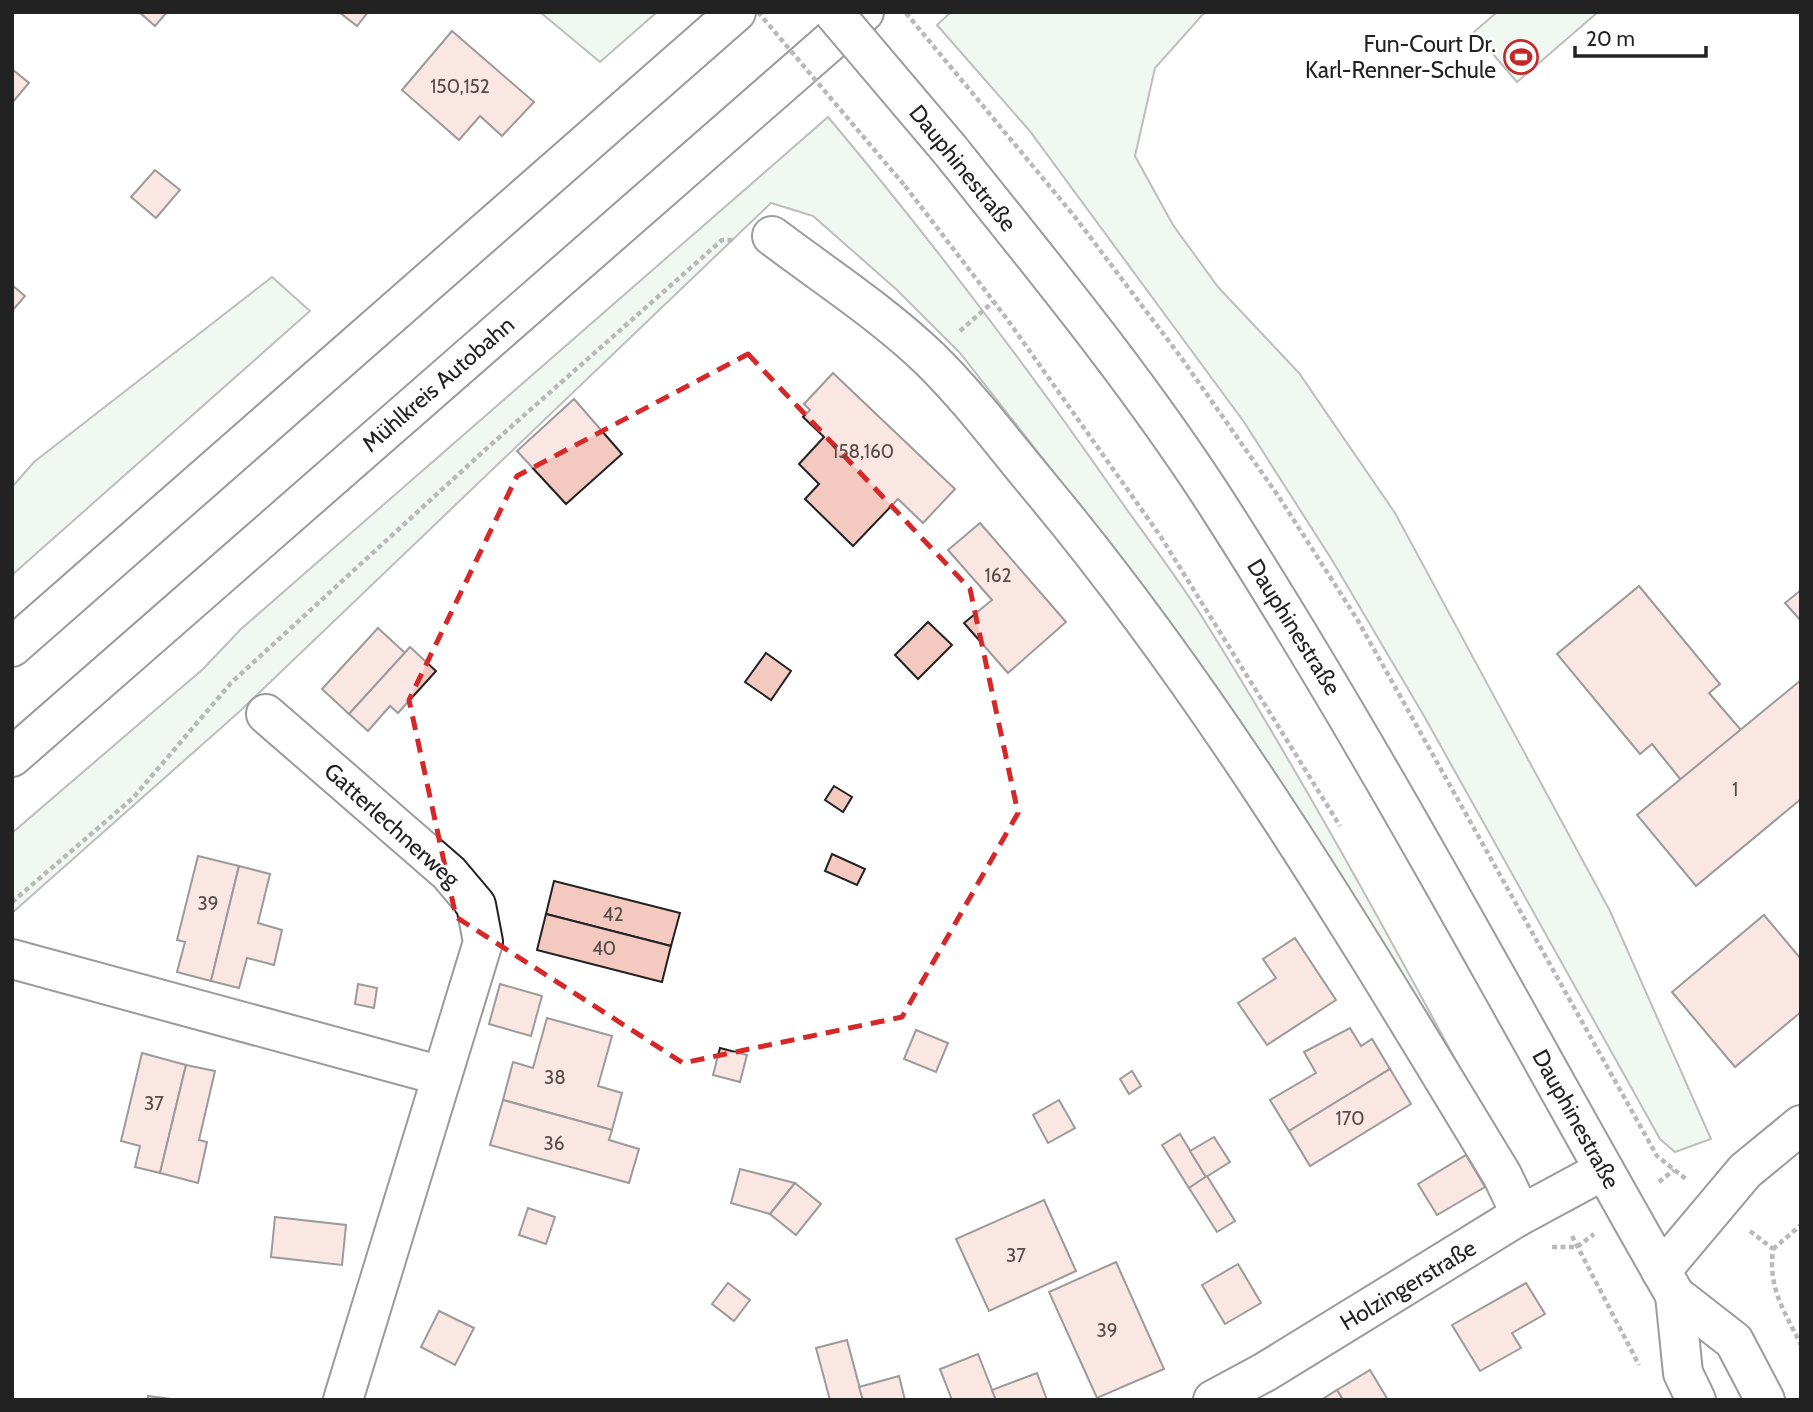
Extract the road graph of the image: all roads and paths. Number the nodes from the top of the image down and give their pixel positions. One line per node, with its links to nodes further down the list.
1 (736, 12): 8 (main road)
2 (758, 12): 7 (path, bridge)
3 (833, 12): 15 (main road, Dauphinestraße, bridge)
4 (864, 12): 10 (main road, Mühlkreis Autobahn)
5 (905, 12): 17 (path)
6 (772, 236): 11 (path); 18 (main road)
7 (969, 324)
8 (12, 647)
9 (266, 714): 13 (main road, Gatterlechnerweg)
10 (12, 757)
11 (12, 902)
12 (12, 959): 13 (main road)
13 (442, 1076): 24 (main road, Gatterlechnerweg)
14 (1801, 1125): 17 (main road)
15 (1604, 1170): 16 (main road, Holzingerstraße); 21 (main road, Dauphinestraße)
16 (1553, 1198): 18 (main road, Holzingerstraße); 23 (path)
17 (1717, 1203): 20 (path); 21 (main road)
18 (1517, 1217): 25 (main road, Holzingerstraße)
19 (1801, 1225): 20 (path)
20 (1773, 1249): 22 (path)
21 (1668, 1283): 26 (main road, Dauphinestraße); 27 (main road, Dauphinestraße)
22 (1801, 1345)
23 (1644, 1376)
24 (343, 1400)
25 (1213, 1400)
26 (1696, 1400)
27 (1765, 1400)

